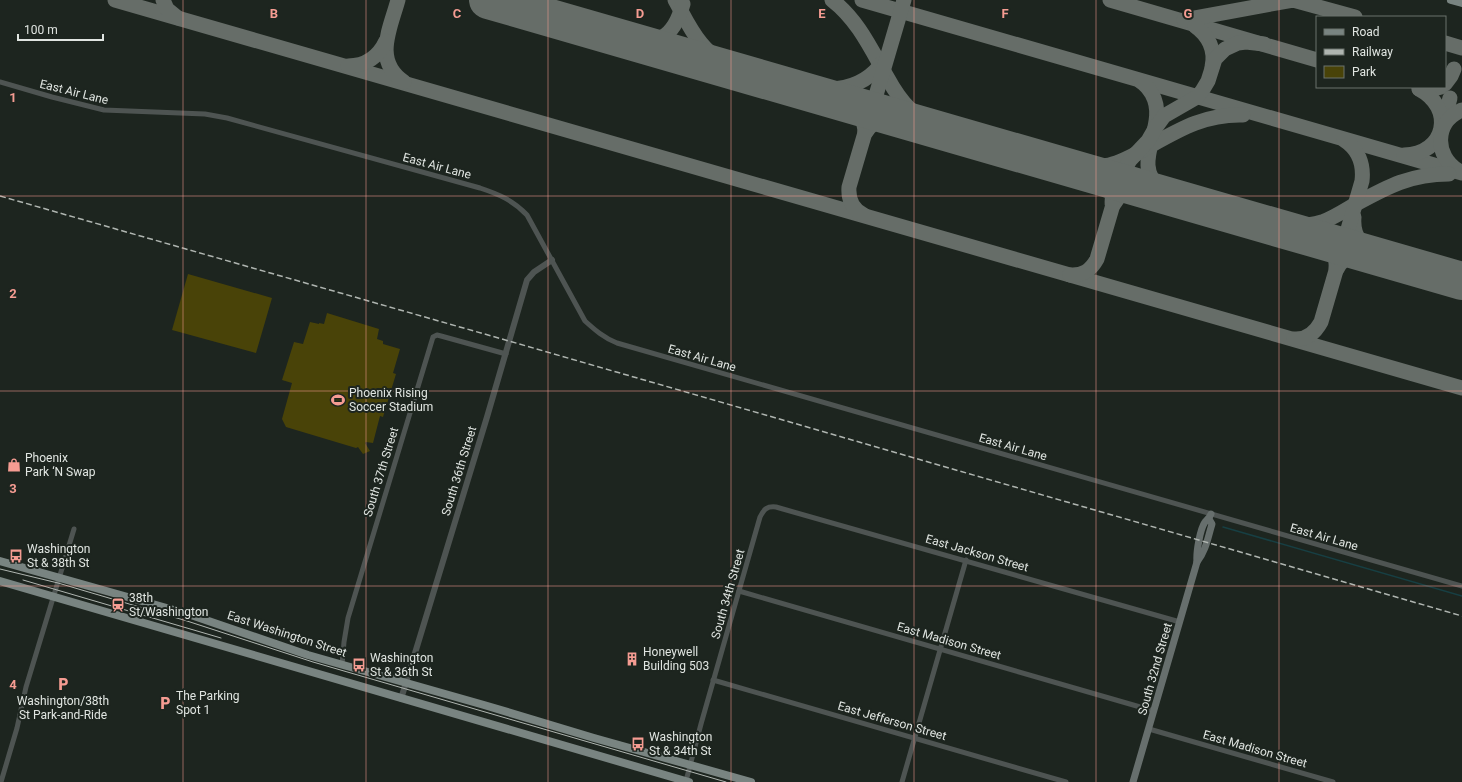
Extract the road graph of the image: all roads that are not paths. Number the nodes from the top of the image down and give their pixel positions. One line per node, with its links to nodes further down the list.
1 (1451, 0): 2 (main road)
2 (1462, 3)
3 (0, 82): 4 (street, East Air Lane)
4 (552, 260): 5 (street, South 36th Street); 7 (street, East Air Lane)
5 (506, 354): 18 (street, South 37th Street); 20 (street, South 36th Street)
6 (767, 507): 9 (street, East Jackson Street); 14 (street, South 34th Street)
7 (1210, 517): 13 (street, East Air Lane); 16 (main road, South 32nd Street)
8 (74, 530): 11 (street)
9 (966, 560): 16 (street, East Jackson Street); 17 (street)
10 (0, 561): 11 (main road, East Washington Street)
11 (59, 577): 15 (street); 18 (main road, East Washington Street)
12 (0, 581): 15 (main road)
13 (1462, 586)
14 (739, 591): 17 (street, East Madison Street); 19 (street, South 34th Street)
15 (54, 596): 21 (main road); 26 (street)
16 (1180, 622): 22 (main road, South 32nd Street)
17 (941, 649): 22 (street, East Madison Street); 24 (street)
18 (342, 664): 20 (main road, East Washington Street)
19 (713, 680): 24 (street, East Jefferson Street); 25 (street, South 34th Street)
20 (406, 682): 21 (street, South 36th Street); 25 (main road, East Washington Street)
21 (401, 699): 27 (main road)
22 (1154, 711): 23 (main road, South 32nd Street)
23 (1149, 729): 31 (main road, South 32nd Street); 32 (street, East Madison Street)
24 (915, 738): 29 (street); 30 (street, East Jefferson Street)
25 (690, 764): 27 (street, South 34th Street); 28 (main road, East Washington Street)
26 (1, 782)
27 (688, 782)
28 (751, 782)
29 (902, 782)
30 (1066, 782)
31 (1133, 782)
32 (1333, 782)

